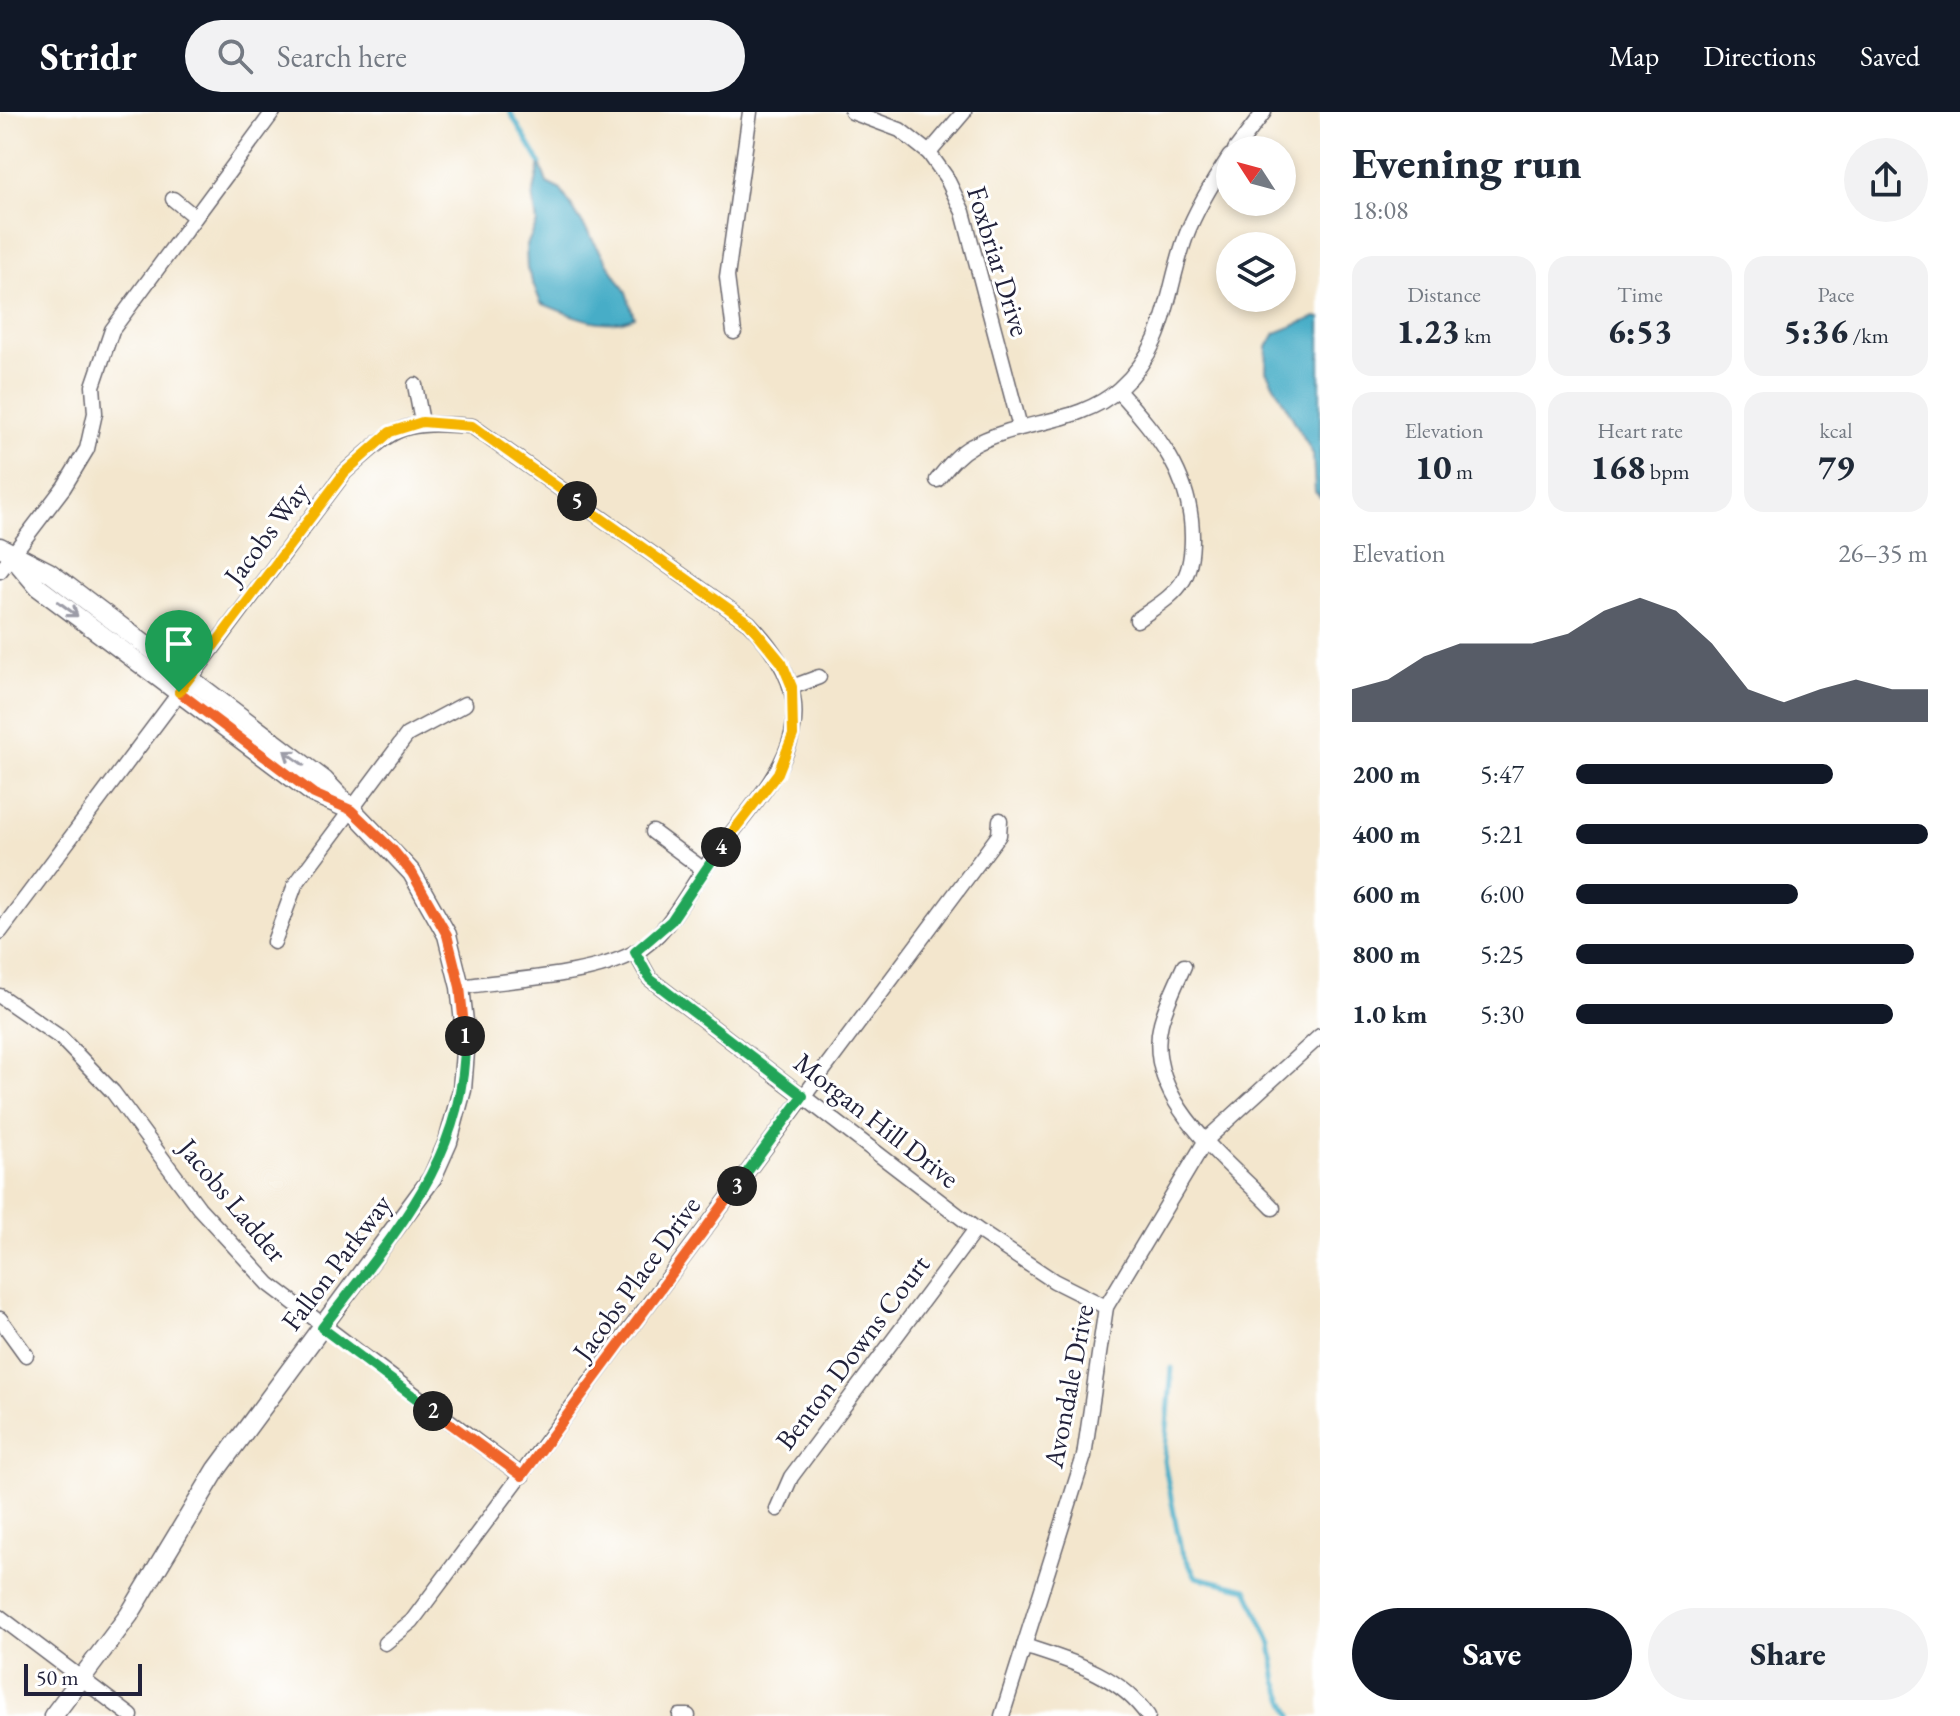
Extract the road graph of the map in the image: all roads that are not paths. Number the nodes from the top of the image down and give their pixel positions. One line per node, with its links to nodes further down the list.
1 (273, 112): 10 (street)
2 (750, 112): 11 (street)
3 (852, 112): 7 (street, Foxbriar Drive)
4 (964, 112): 7 (street)
5 (1264, 112): 6 (street)
6 (1246, 136)
7 (929, 153): 15 (street, Foxbriar Drive)
8 (1216, 182): 13 (street)
9 (173, 199): 10 (street)
10 (195, 217): 17 (street)
11 (734, 332)
12 (415, 385): 14 (street)
13 (1118, 391): 15 (street); 19 (street)
14 (422, 422): 21 (street, Jacobs Way); 22 (street, Jacobs Way)
15 (1020, 427): 16 (street)
16 (937, 480)
17 (6, 551): 18 (street); 21 (street, Fallon Parkway)
18 (0, 571)
19 (1137, 620)
20 (819, 677): 22 (street)
21 (184, 685): 24 (street, Fallon Parkway); 28 (street, Jacobs Way)
22 (792, 687): 27 (street, Jacobs Way)
23 (465, 704): 24 (street)
24 (351, 810): 29 (street); 32 (street, Fallon Parkway)
25 (1000, 820): 35 (street, Jacobs Place Drive)
26 (653, 832): 27 (street)
27 (704, 870): 30 (street, Jacobs Way)
28 (0, 932)
29 (274, 942)
30 (635, 952): 32 (street, Jacobs Way); 35 (street, Morgan Hill Drive)
31 (1184, 966): 36 (street)
32 (460, 987): 41 (street, Fallon Parkway)
33 (0, 996): 41 (street, Jacobs Ladder)
34 (1320, 1036): 36 (street, Avondale Drive)
35 (803, 1096): 38 (street, Morgan Hill Drive); 43 (street, Jacobs Place Drive)
36 (1206, 1140): 37 (street); 39 (street, Avondale Drive)
37 (1273, 1208)
38 (976, 1229): 39 (street, Morgan Hill Drive); 44 (street, Benton Downs Court)
39 (1106, 1307): 47 (street, Avondale Drive)
40 (0, 1319): 42 (street)
41 (322, 1328): 43 (street, Jacobs Ladder); 48 (street, Fallon Parkway)
42 (26, 1355)
43 (522, 1476): 46 (street, Jacobs Place Drive)
44 (777, 1509)
45 (0, 1617): 48 (street)
46 (385, 1643)
47 (1024, 1646): 53 (street, Avondale Drive); 54 (street)
48 (82, 1678): 49 (street, Fallon Parkway); 50 (street)
49 (53, 1716)
50 (131, 1716)
51 (680, 1716): 52 (street)
52 (688, 1716)
53 (1002, 1716)
54 (1148, 1716)

